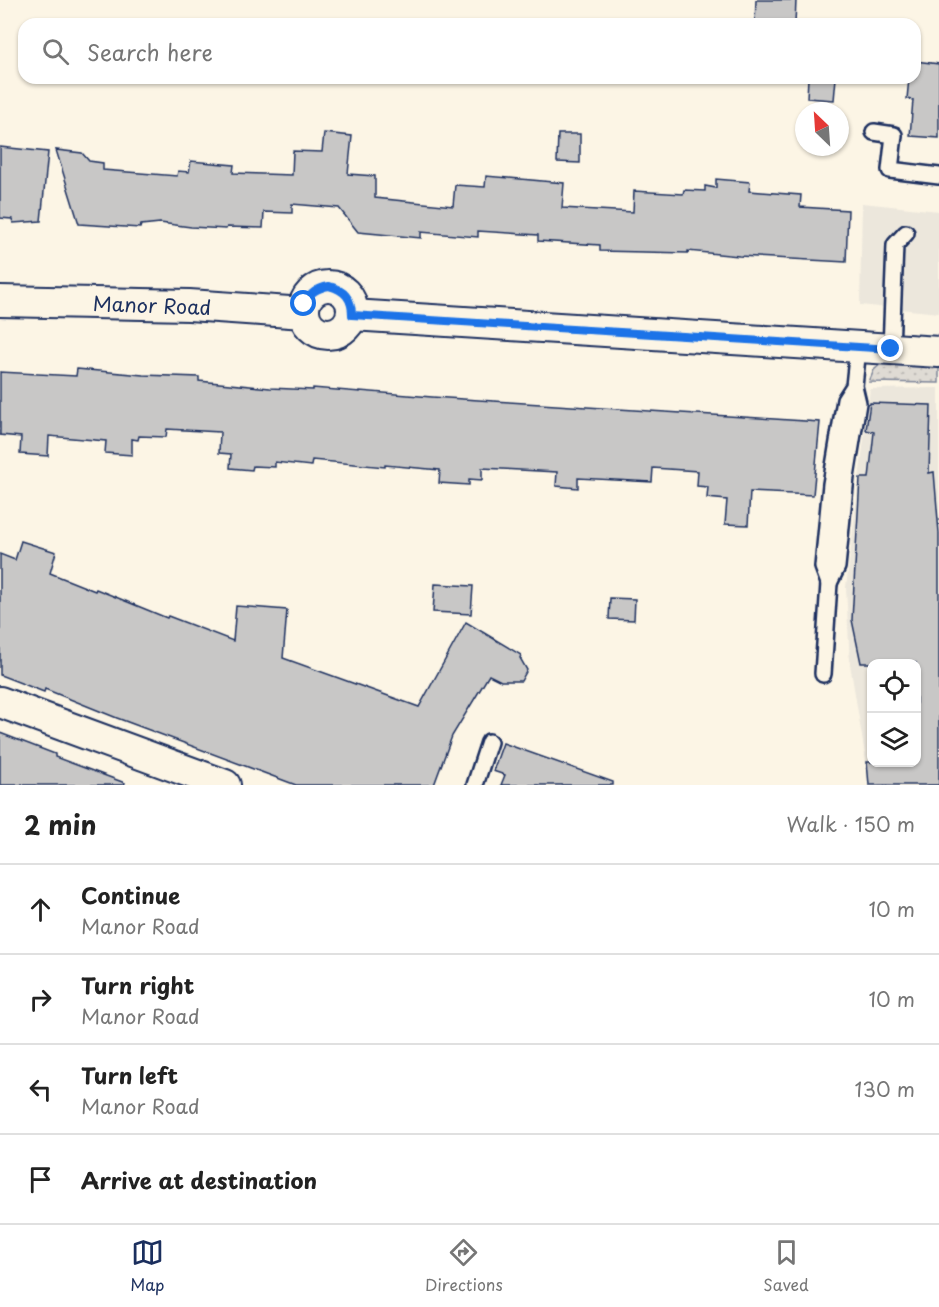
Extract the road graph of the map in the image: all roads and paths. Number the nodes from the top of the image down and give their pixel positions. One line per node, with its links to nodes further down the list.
1 (874, 132): 2 (lane)
2 (939, 176)
3 (906, 233): 6 (lane)
4 (0, 302): 5 (street, Manor Road)
5 (858, 348): 6 (street, Manor Road); 8 (lane)
6 (891, 349): 7 (street, Manor Road)
7 (939, 352)
8 (823, 674)
9 (0, 702): 11 (street)
10 (489, 742): 12 (lane)
11 (225, 785)
12 (475, 785)

